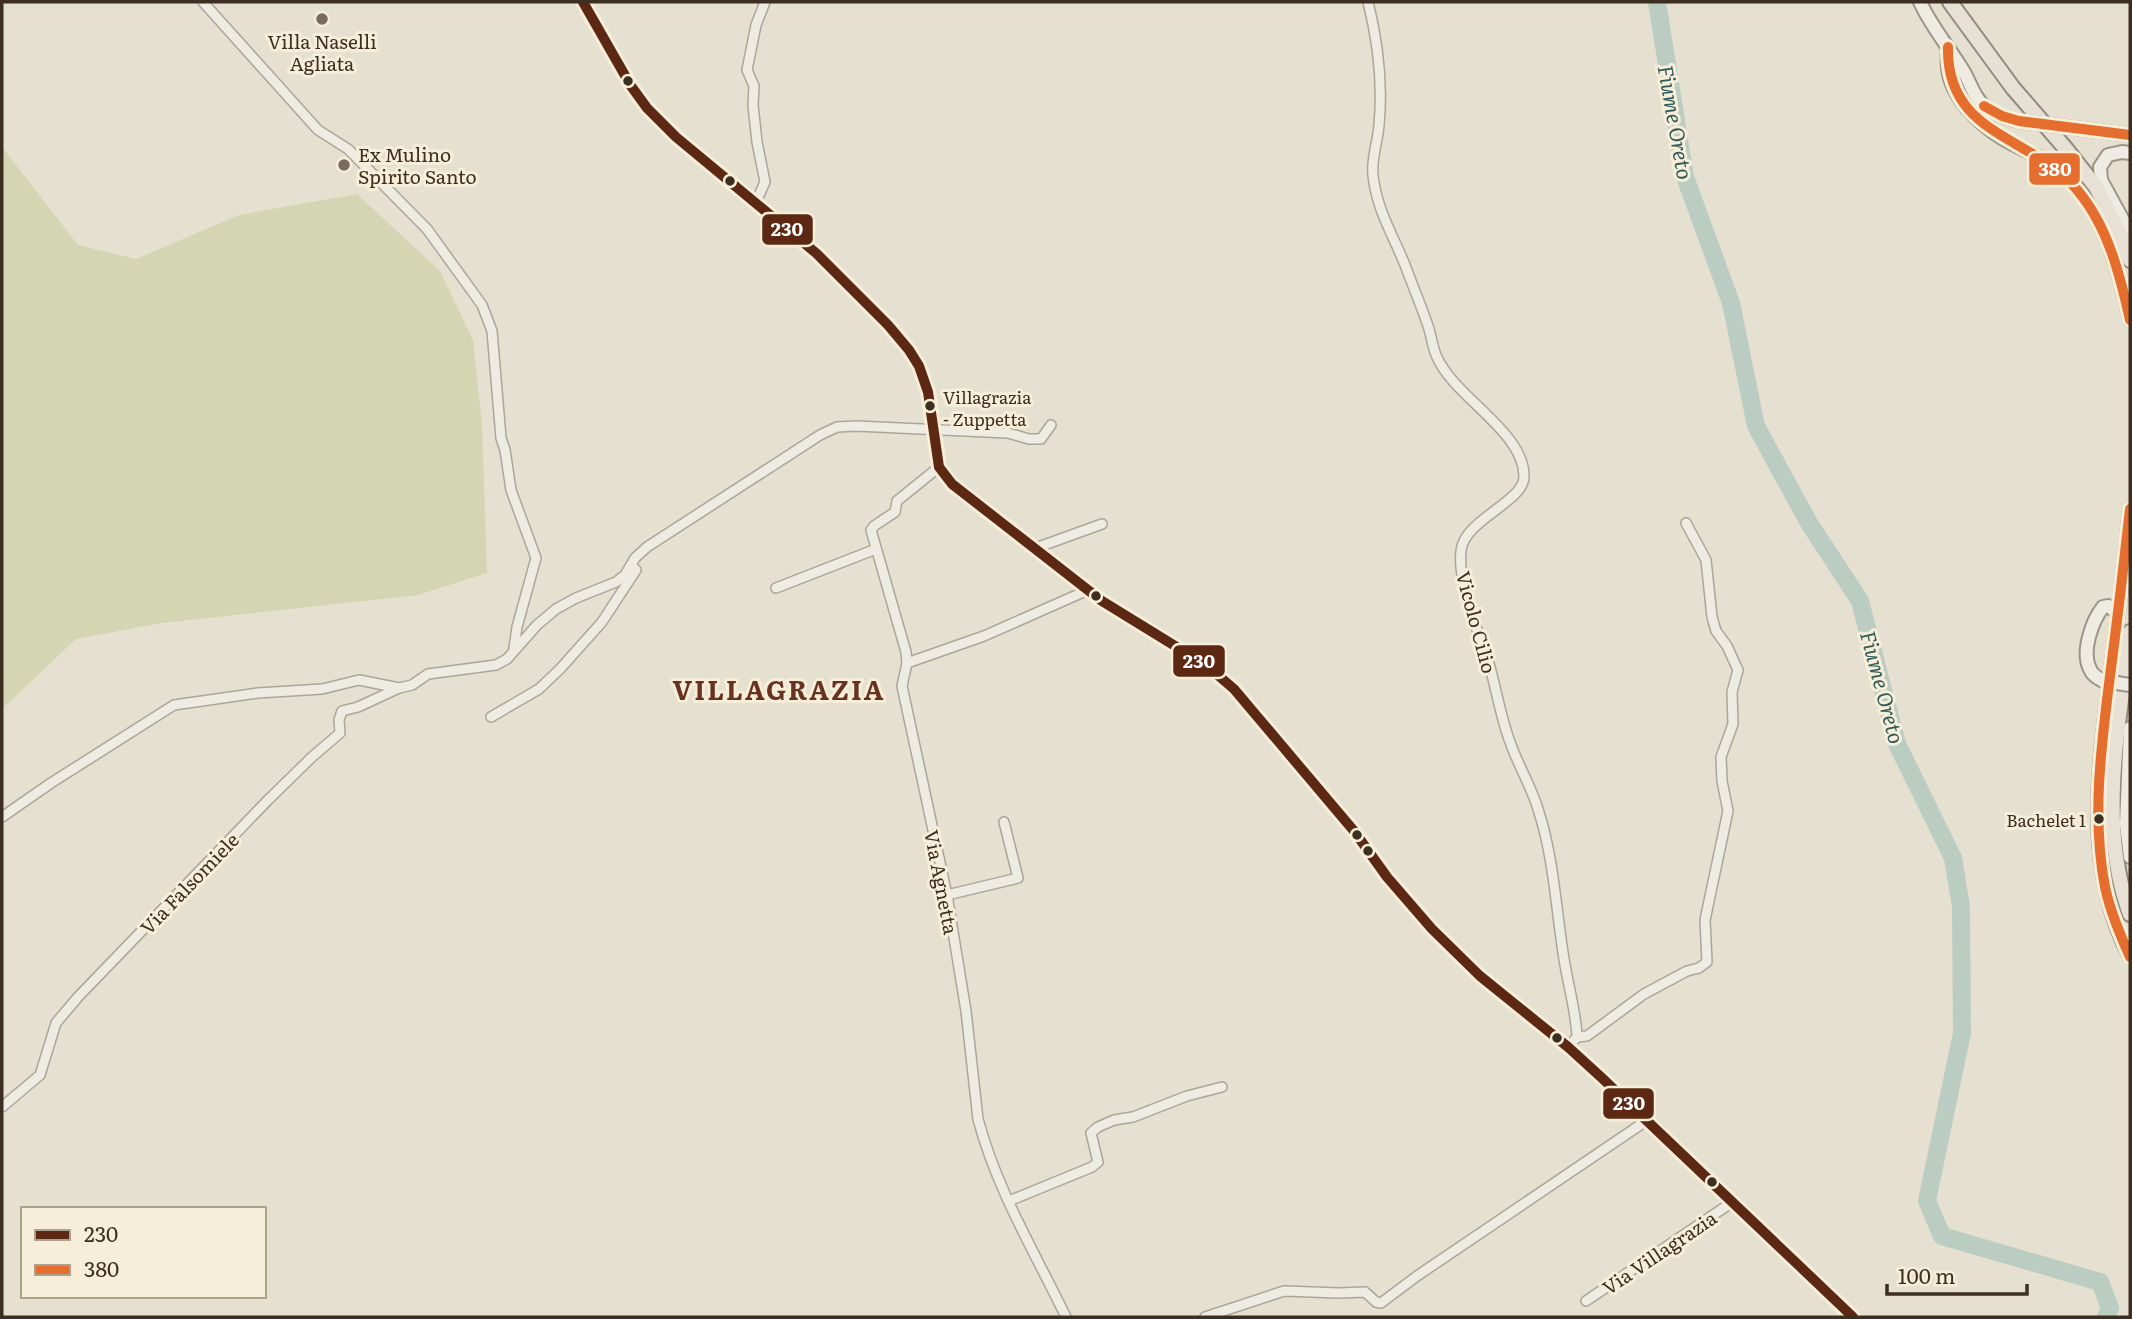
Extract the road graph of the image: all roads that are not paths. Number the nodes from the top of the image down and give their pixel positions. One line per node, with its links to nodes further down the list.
1 (203, 2): 27 (street)
2 (583, 2): 10 (street)
3 (765, 2): 10 (street)
4 (1368, 2): 39 (street, Vicolo Cilio)
5 (1920, 2): 7 (main road)
6 (1950, 2): 12 (main road)
7 (1948, 47): 8 (main road, bridge); 13 (main road)
8 (2130, 135)
9 (2130, 153): 11 (main road)
10 (755, 202): 15 (street)
11 (2130, 233)
12 (2130, 260)
13 (2130, 320)
14 (1051, 425): 15 (street)
15 (932, 429): 16 (street); 22 (street)
16 (939, 467): 20 (street, Via Agnetta); 21 (street, Via Villagrazia)
17 (2130, 509): 25 (main road)
18 (1686, 523): 39 (street)
19 (1102, 524): 21 (street)
20 (876, 549): 23 (street); 28 (street, Via Agnetta)
21 (1033, 549): 24 (street, Via Villagrazia)
22 (631, 565): 27 (street); 31 (street)
23 (776, 588)
24 (1088, 590): 28 (street); 40 (street, Via Villagrazia)
25 (2118, 613): 29 (main road, bridge); 38 (main road)
26 (2130, 632): 37 (main road)
27 (514, 650): 30 (street)
28 (907, 663): 36 (street, Via Agnetta)
29 (2130, 685)
30 (398, 688): 33 (street); 42 (street, Via Falsomiele)
31 (491, 717)
32 (2130, 736): 35 (main road)
33 (2, 817)
34 (1004, 822): 36 (street)
35 (2130, 857)
36 (947, 895): 44 (street, Via Agnetta)
37 (2130, 914)
38 (2130, 957)
39 (1577, 1037): 40 (street)
40 (1568, 1047): 43 (street, Via Villagrazia)
41 (1222, 1087): 44 (street)
42 (2, 1107)
43 (1646, 1121): 45 (street, Via Villagrazia); 48 (street)
44 (1009, 1200): 47 (street, Via Agnetta)
45 (1731, 1203): 46 (street, Via Villagrazia); 49 (street, Via Villagrazia)
46 (1586, 1301)
47 (1066, 1317)
48 (1205, 1317)
49 (1853, 1317)

